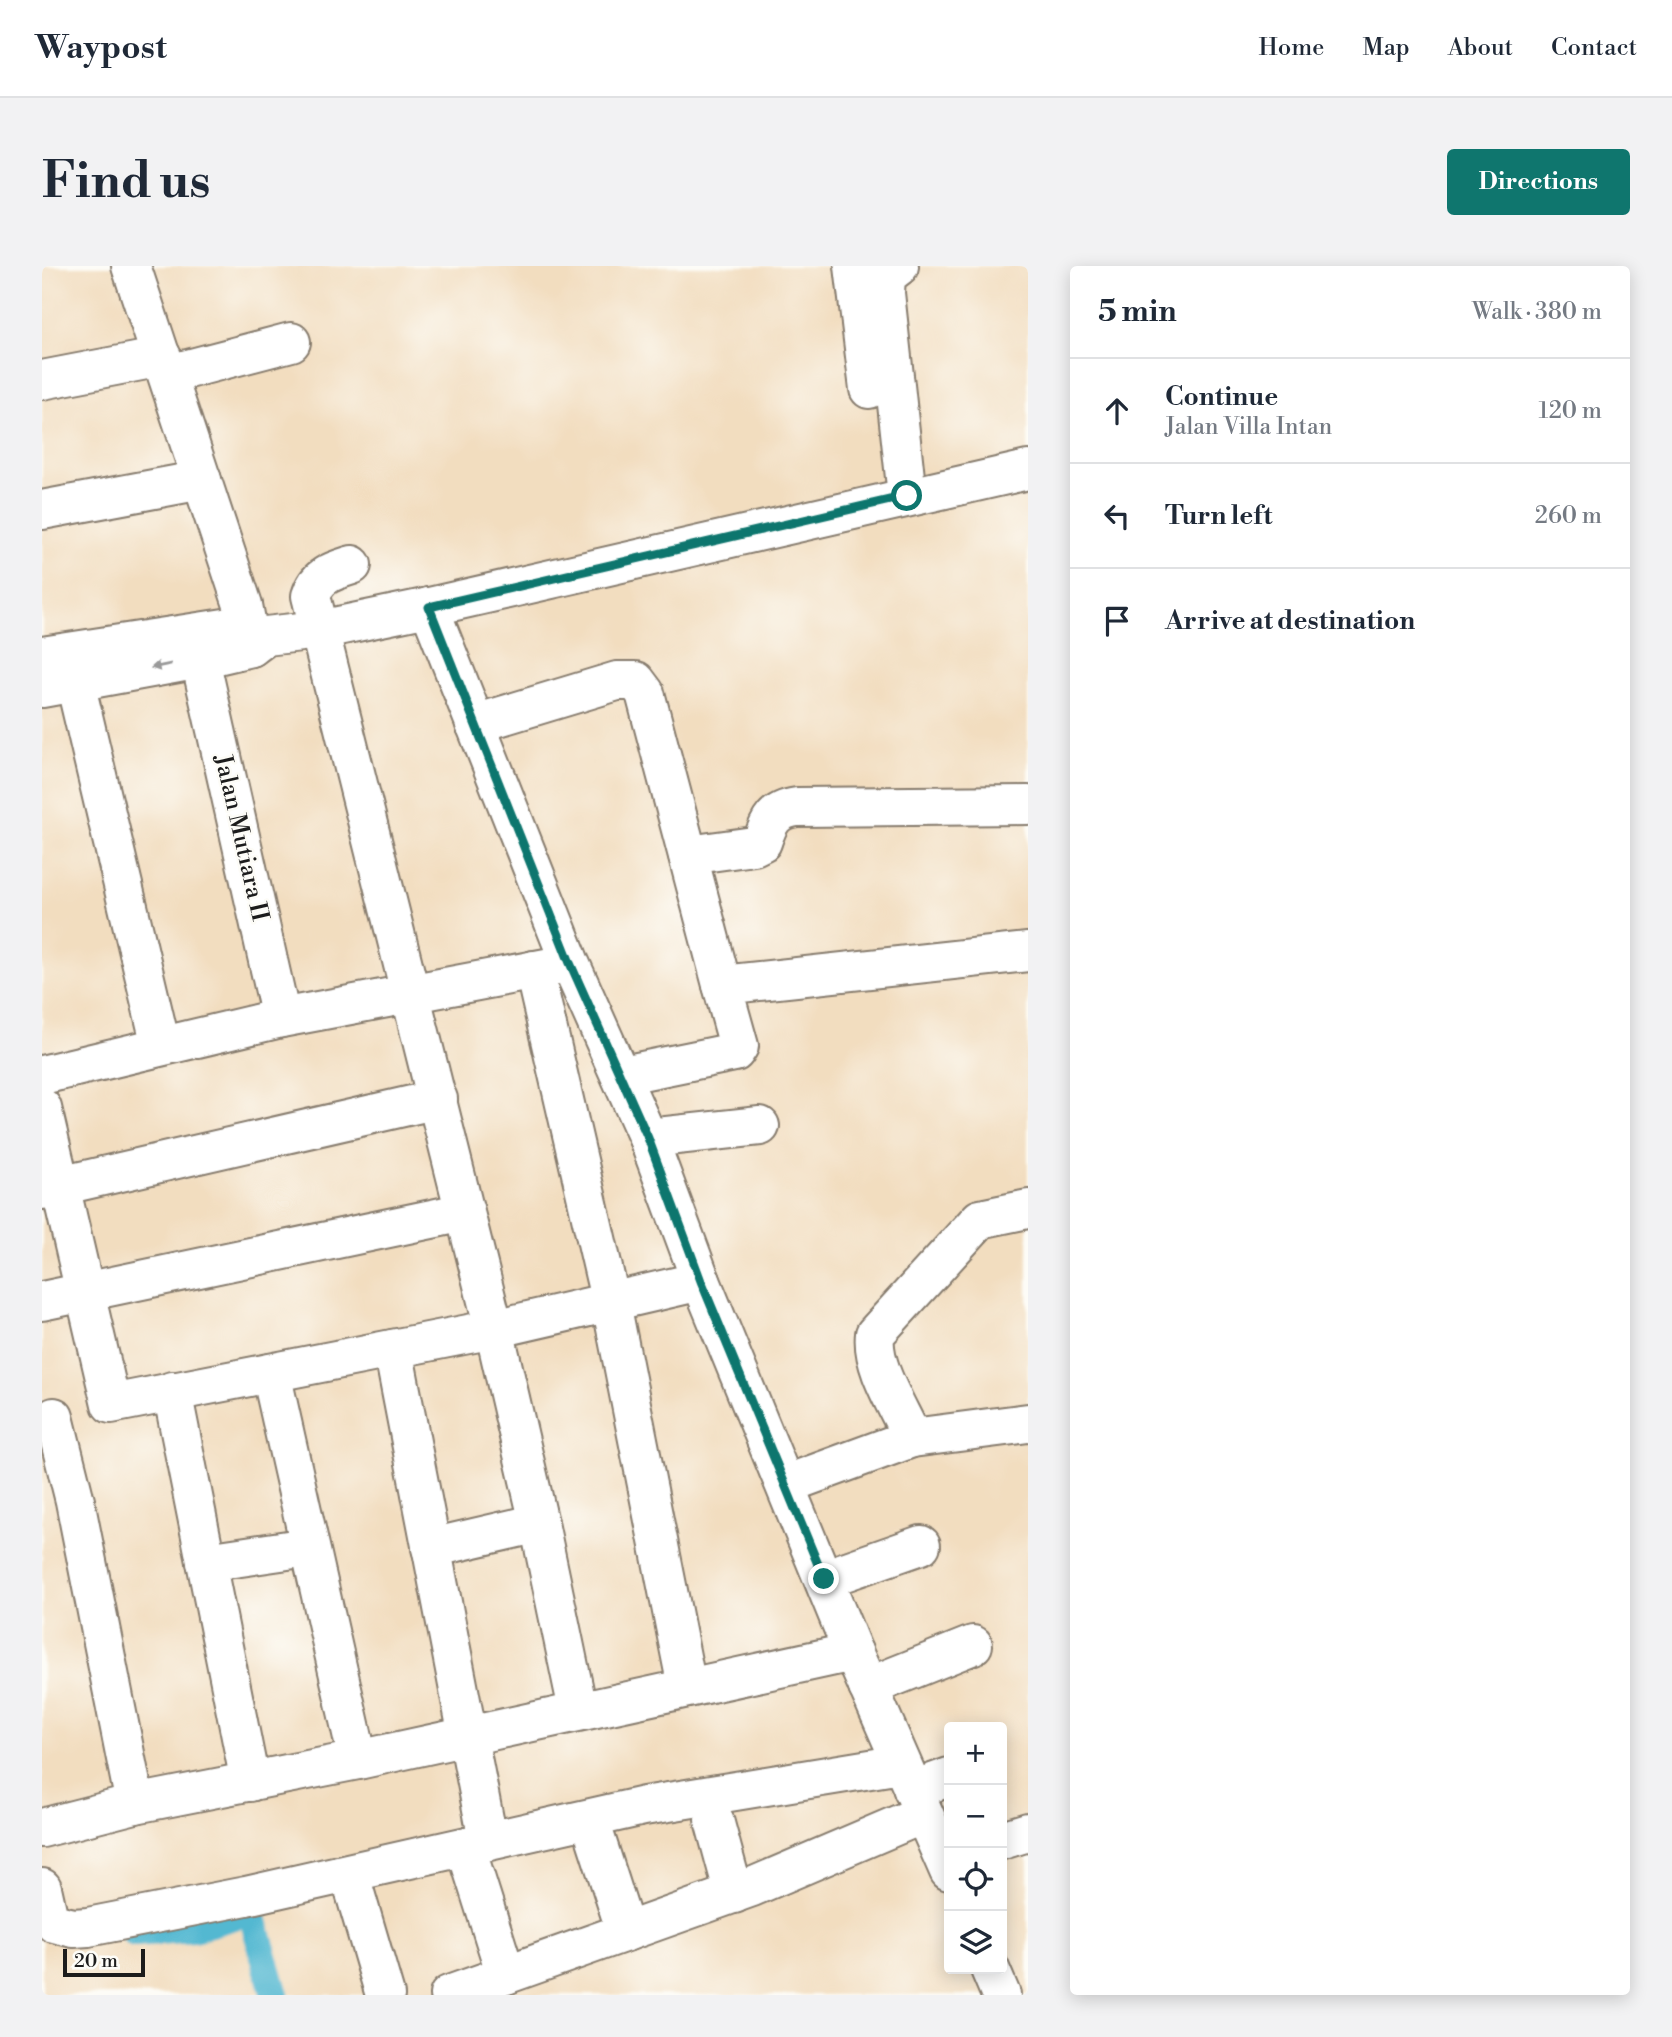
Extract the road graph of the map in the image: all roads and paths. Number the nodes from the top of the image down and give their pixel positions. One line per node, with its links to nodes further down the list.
1 (131, 266): 5 (street)
2 (854, 266): 9 (street)
3 (900, 266): 9 (street)
4 (291, 342): 5 (street)
5 (166, 366): 6 (street); 8 (street)
6 (42, 380)
7 (1028, 471): 9 (street)
8 (202, 480): 10 (street); 14 (street)
9 (895, 498): 12 (street)
10 (42, 510)
11 (352, 565): 13 (street)
12 (429, 607): 13 (street); 18 (street)
13 (319, 630): 14 (street); 25 (street)
14 (255, 636): 15 (street); 16 (street)
15 (42, 656)
16 (200, 659): 17 (street, one-way to 17); 26 (street, Jalan Mutiara II)
17 (59, 685): 27 (street)
18 (475, 724): 20 (street); 22 (street)
19 (1028, 805): 20 (street)
20 (688, 855): 24 (street)
21 (1028, 952): 24 (street)
22 (570, 963): 23 (street); 28 (street)
23 (534, 971): 25 (street); 40 (street)
24 (722, 985): 28 (street)
25 (408, 995): 26 (street); 30 (street)
26 (281, 1018): 27 (street)
27 (162, 1046): 29 (street)
28 (622, 1075): 33 (street)
29 (42, 1076)
30 (438, 1099): 34 (street); 36 (street)
31 (42, 1108): 34 (street)
32 (760, 1126): 33 (street)
33 (648, 1138): 37 (street)
34 (51, 1188): 38 (street)
35 (1028, 1209): 48 (street)
36 (465, 1212): 38 (street); 41 (street)
37 (701, 1281): 40 (street); 49 (street)
38 (85, 1291): 39 (street); 45 (street)
39 (42, 1301)
40 (611, 1303): 41 (street); 58 (street)
41 (494, 1329): 42 (street); 50 (street)
42 (393, 1349): 43 (street); 53 (street)
43 (271, 1373): 44 (street); 52 (street)
44 (172, 1391): 45 (street); 54 (street)
45 (111, 1404): 46 (street)
46 (48, 1419): 66 (street)
47 (1028, 1423): 48 (street)
48 (912, 1438): 49 (street)
49 (786, 1484): 55 (street)
50 (539, 1522): 53 (street); 60 (street)
51 (921, 1545): 55 (street)
52 (308, 1547): 54 (street); 62 (street)
53 (431, 1548): 61 (street)
54 (206, 1562): 64 (street)
55 (824, 1579): 57 (street)
56 (973, 1645): 59 (street)
57 (853, 1652): 58 (street); 59 (street)
58 (687, 1688): 60 (street)
59 (868, 1688): 65 (street)
60 (578, 1710): 61 (street)
61 (470, 1735): 62 (street); 72 (street)
62 (358, 1760): 64 (street)
63 (944, 1779): 65 (street)
64 (250, 1782): 66 (street)
65 (913, 1789): 72 (street); 73 (street); 76 (street)
66 (135, 1804): 68 (street)
67 (714, 1820): 76 (street)
68 (42, 1828)
69 (1028, 1832): 70 (street)
70 (1007, 1838)
71 (596, 1839): 77 (street)
72 (479, 1851): 75 (street); 79 (street)
73 (944, 1855)
74 (353, 1886): 80 (street)
75 (42, 1888)
76 (734, 1894): 77 (street)
77 (626, 1932): 79 (street)
78 (992, 1974): 82 (street)
79 (506, 1975): 81 (street)
80 (385, 1995)
81 (449, 1995)
82 (1001, 1995)

